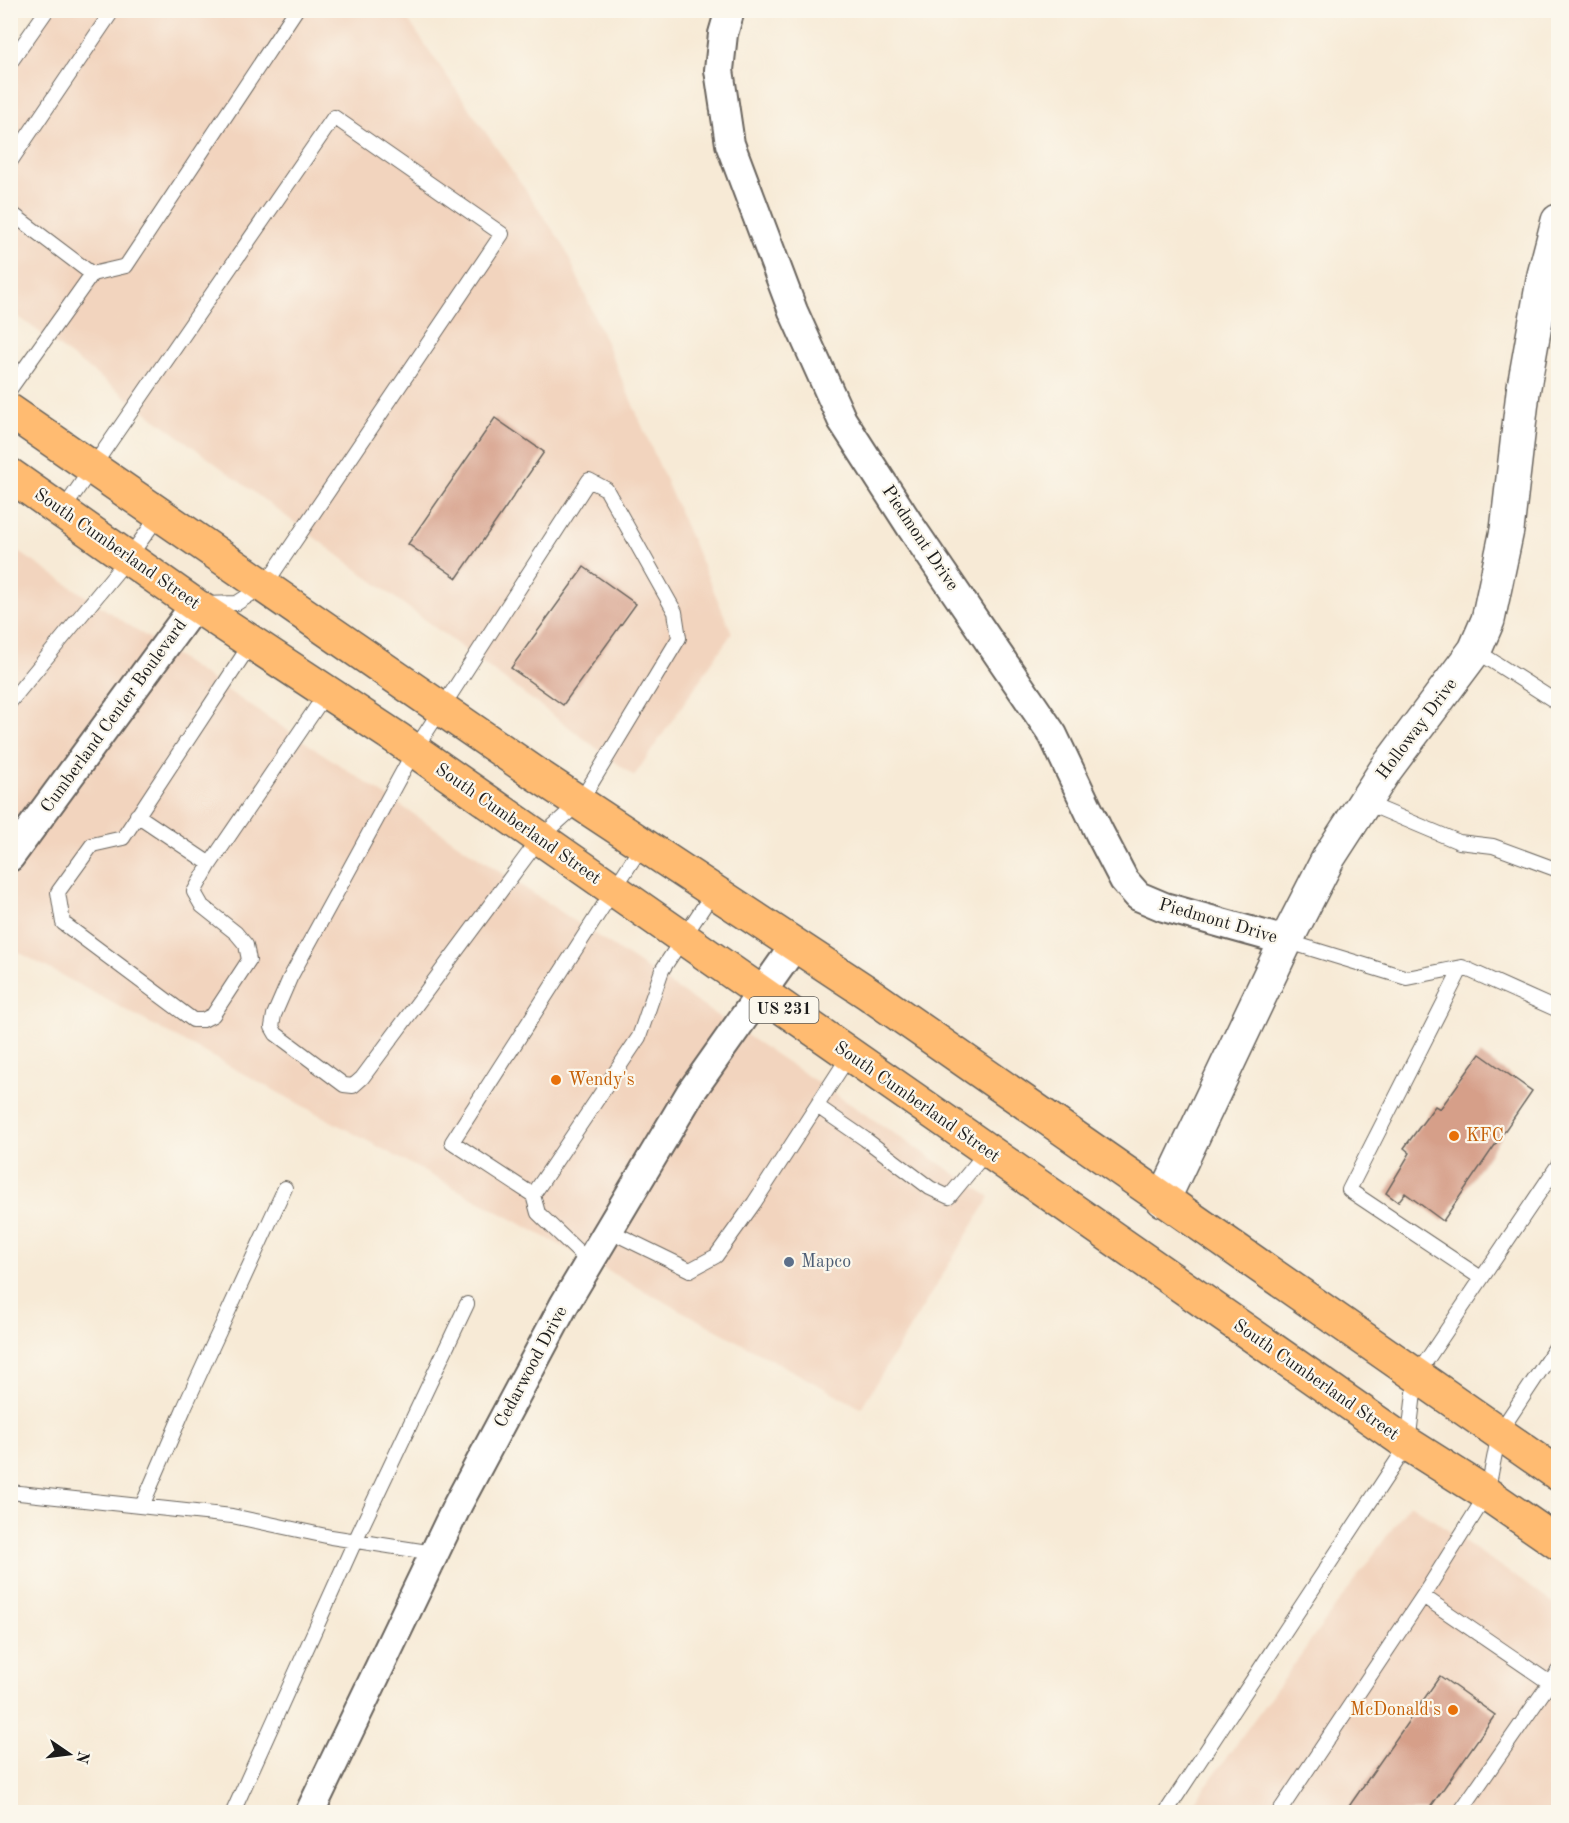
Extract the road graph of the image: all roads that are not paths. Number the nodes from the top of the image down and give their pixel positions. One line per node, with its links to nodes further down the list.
1 (46, 10): 5 (lane)
2 (113, 10): 6 (lane)
3 (296, 10): 9 (lane)
4 (730, 10): 37 (street, Piedmont Drive)
5 (10, 63)
6 (10, 162)
7 (10, 212): 9 (lane)
8 (1558, 221): 20 (street, Holloway Drive)
9 (92, 274): 10 (lane)
10 (10, 389)
11 (10, 411): 12 (main road)
12 (92, 468): 14 (lane); 15 (main road); 17 (lane)
13 (10, 475): 14 (main road, South Cumberland Street / US 231)
14 (63, 510): 16 (main road, South Cumberland Street / US 231)
15 (160, 514): 16 (lane); 17 (main road)
16 (129, 557): 18 (main road, South Cumberland Street / US 231); 22 (lane)
17 (265, 585): 18 (lane); 24 (main road)
18 (195, 604): 19 (main road, South Cumberland Street / US 231); 31 (street, Cumberland Center Boulevard)
19 (252, 642): 21 (main road, South Cumberland Street / US 231); 28 (lane)
20 (1475, 650): 23 (lane); 26 (street, Holloway Drive)
21 (327, 692): 25 (main road, South Cumberland Street / US 231); 32 (lane)
22 (10, 702)
23 (1558, 703)
24 (441, 709): 25 (lane); 27 (main road); 27 (lane)
25 (414, 751): 29 (main road, South Cumberland Street / US 231); 29 (lane)
26 (1363, 801): 33 (lane); 37 (street, Holloway Drive)
27 (580, 802): 29 (lane); 30 (main road)
28 (137, 815): 32 (lane); 32 (lane)
29 (540, 838): 34 (main road, South Cumberland Street / US 231)
30 (643, 844): 34 (lane); 35 (main road)
31 (10, 857)
32 (210, 864)
33 (1558, 870)
34 (613, 891): 36 (main road, South Cumberland Street / US 231); 47 (lane)
35 (714, 891): 36 (lane); 38 (main road)
36 (682, 939): 40 (main road, South Cumberland Street / US 231); 47 (lane)
37 (1286, 941): 39 (lane); 48 (street, Holloway Drive)
38 (795, 945): 40 (street, Cedarwood Drive); 48 (main road)
39 (1462, 967): 41 (lane); 51 (lane)
40 (761, 994): 42 (main road, South Cumberland Street / US 231); 49 (street, Cedarwood Drive)
41 (1558, 1010)
42 (849, 1056): 43 (lane); 44 (main road, South Cumberland Street / US 231)
43 (818, 1106): 44 (lane); 49 (lane)
44 (987, 1150): 58 (main road, South Cumberland Street / US 231)
45 (1558, 1165): 51 (lane)
46 (285, 1188): 62 (lane)
47 (533, 1195): 50 (lane)
48 (1163, 1200): 56 (main road)
49 (609, 1230): 50 (street, Cedarwood Drive)
50 (589, 1262): 65 (street, Cedarwood Drive)
51 (1481, 1278): 56 (lane)
52 (467, 1304): 63 (lane)
53 (1558, 1344): 54 (lane)
54 (1546, 1362): 55 (lane); 57 (lane)
55 (1558, 1370)
56 (1416, 1376): 57 (main road); 58 (lane)
57 (1499, 1433): 59 (main road); 61 (lane)
58 (1408, 1444): 61 (main road, South Cumberland Street / US 231); 70 (lane)
59 (1558, 1474)
60 (10, 1492): 62 (lane)
61 (1487, 1494): 64 (main road, South Cumberland Street / US 231); 66 (lane)
62 (142, 1506): 63 (lane)
63 (355, 1541): 65 (lane); 68 (lane)
64 (1558, 1543)
65 (434, 1553): 69 (street, Cedarwood Drive)
66 (1423, 1596): 67 (lane); 71 (lane)
67 (1554, 1677): 72 (lane)
68 (233, 1812)
69 (310, 1812)
70 (1166, 1812)
71 (1279, 1812)
72 (1460, 1812)

